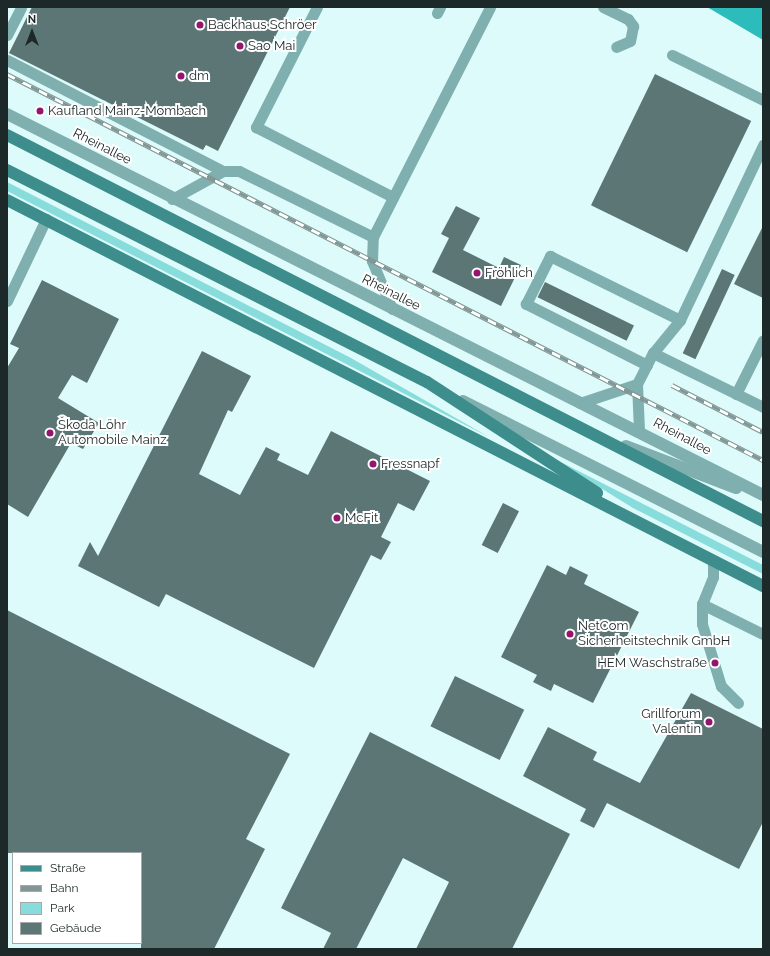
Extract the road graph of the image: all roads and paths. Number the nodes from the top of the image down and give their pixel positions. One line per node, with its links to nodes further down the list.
1 (21, 7): 5 (lane)
2 (317, 7): 15 (lane)
3 (490, 7): 15 (lane)
4 (603, 7): 6 (lane)
5 (7, 35)
6 (616, 47)
7 (672, 55): 9 (lane)
8 (7, 60): 14 (lane)
9 (763, 100)
10 (7, 114): 16 (street, Rheinallee)
11 (7, 135): 32 (main road, Rheinallee)
12 (763, 146): 22 (lane)
13 (7, 170): 26 (main road)
14 (223, 171): 16 (lane); 19 (lane)
15 (394, 197): 19 (lane)
16 (172, 199): 21 (street, Rheinallee)
17 (7, 200): 18 (main road)
18 (46, 220): 20 (lane); 36 (main road)
19 (373, 237): 21 (lane)
20 (7, 301)
21 (392, 309): 29 (street, Rheinallee)
22 (680, 320): 24 (lane); 25 (lane)
23 (763, 340): 28 (lane)
24 (654, 353): 25 (lane); 28 (lane)
25 (647, 365): 27 (lane)
26 (427, 382): 36 (main road); 37 (street)
27 (637, 384): 29 (lane); 31 (lane)
28 (736, 394): 30 (lane)
29 (580, 403): 31 (street, Rheinallee)
30 (763, 407)
31 (639, 430): 33 (street, Rheinallee)
32 (591, 433): 34 (street, Rheinallee); 35 (main road, Rheinallee)
33 (763, 495)
34 (763, 498)
35 (763, 521)
36 (682, 545): 38 (main road)
37 (763, 552)
38 (713, 561): 39 (main road); 40 (lane)
39 (763, 586)
40 (702, 604): 41 (lane); 42 (lane)
41 (763, 634)
42 (738, 703)

